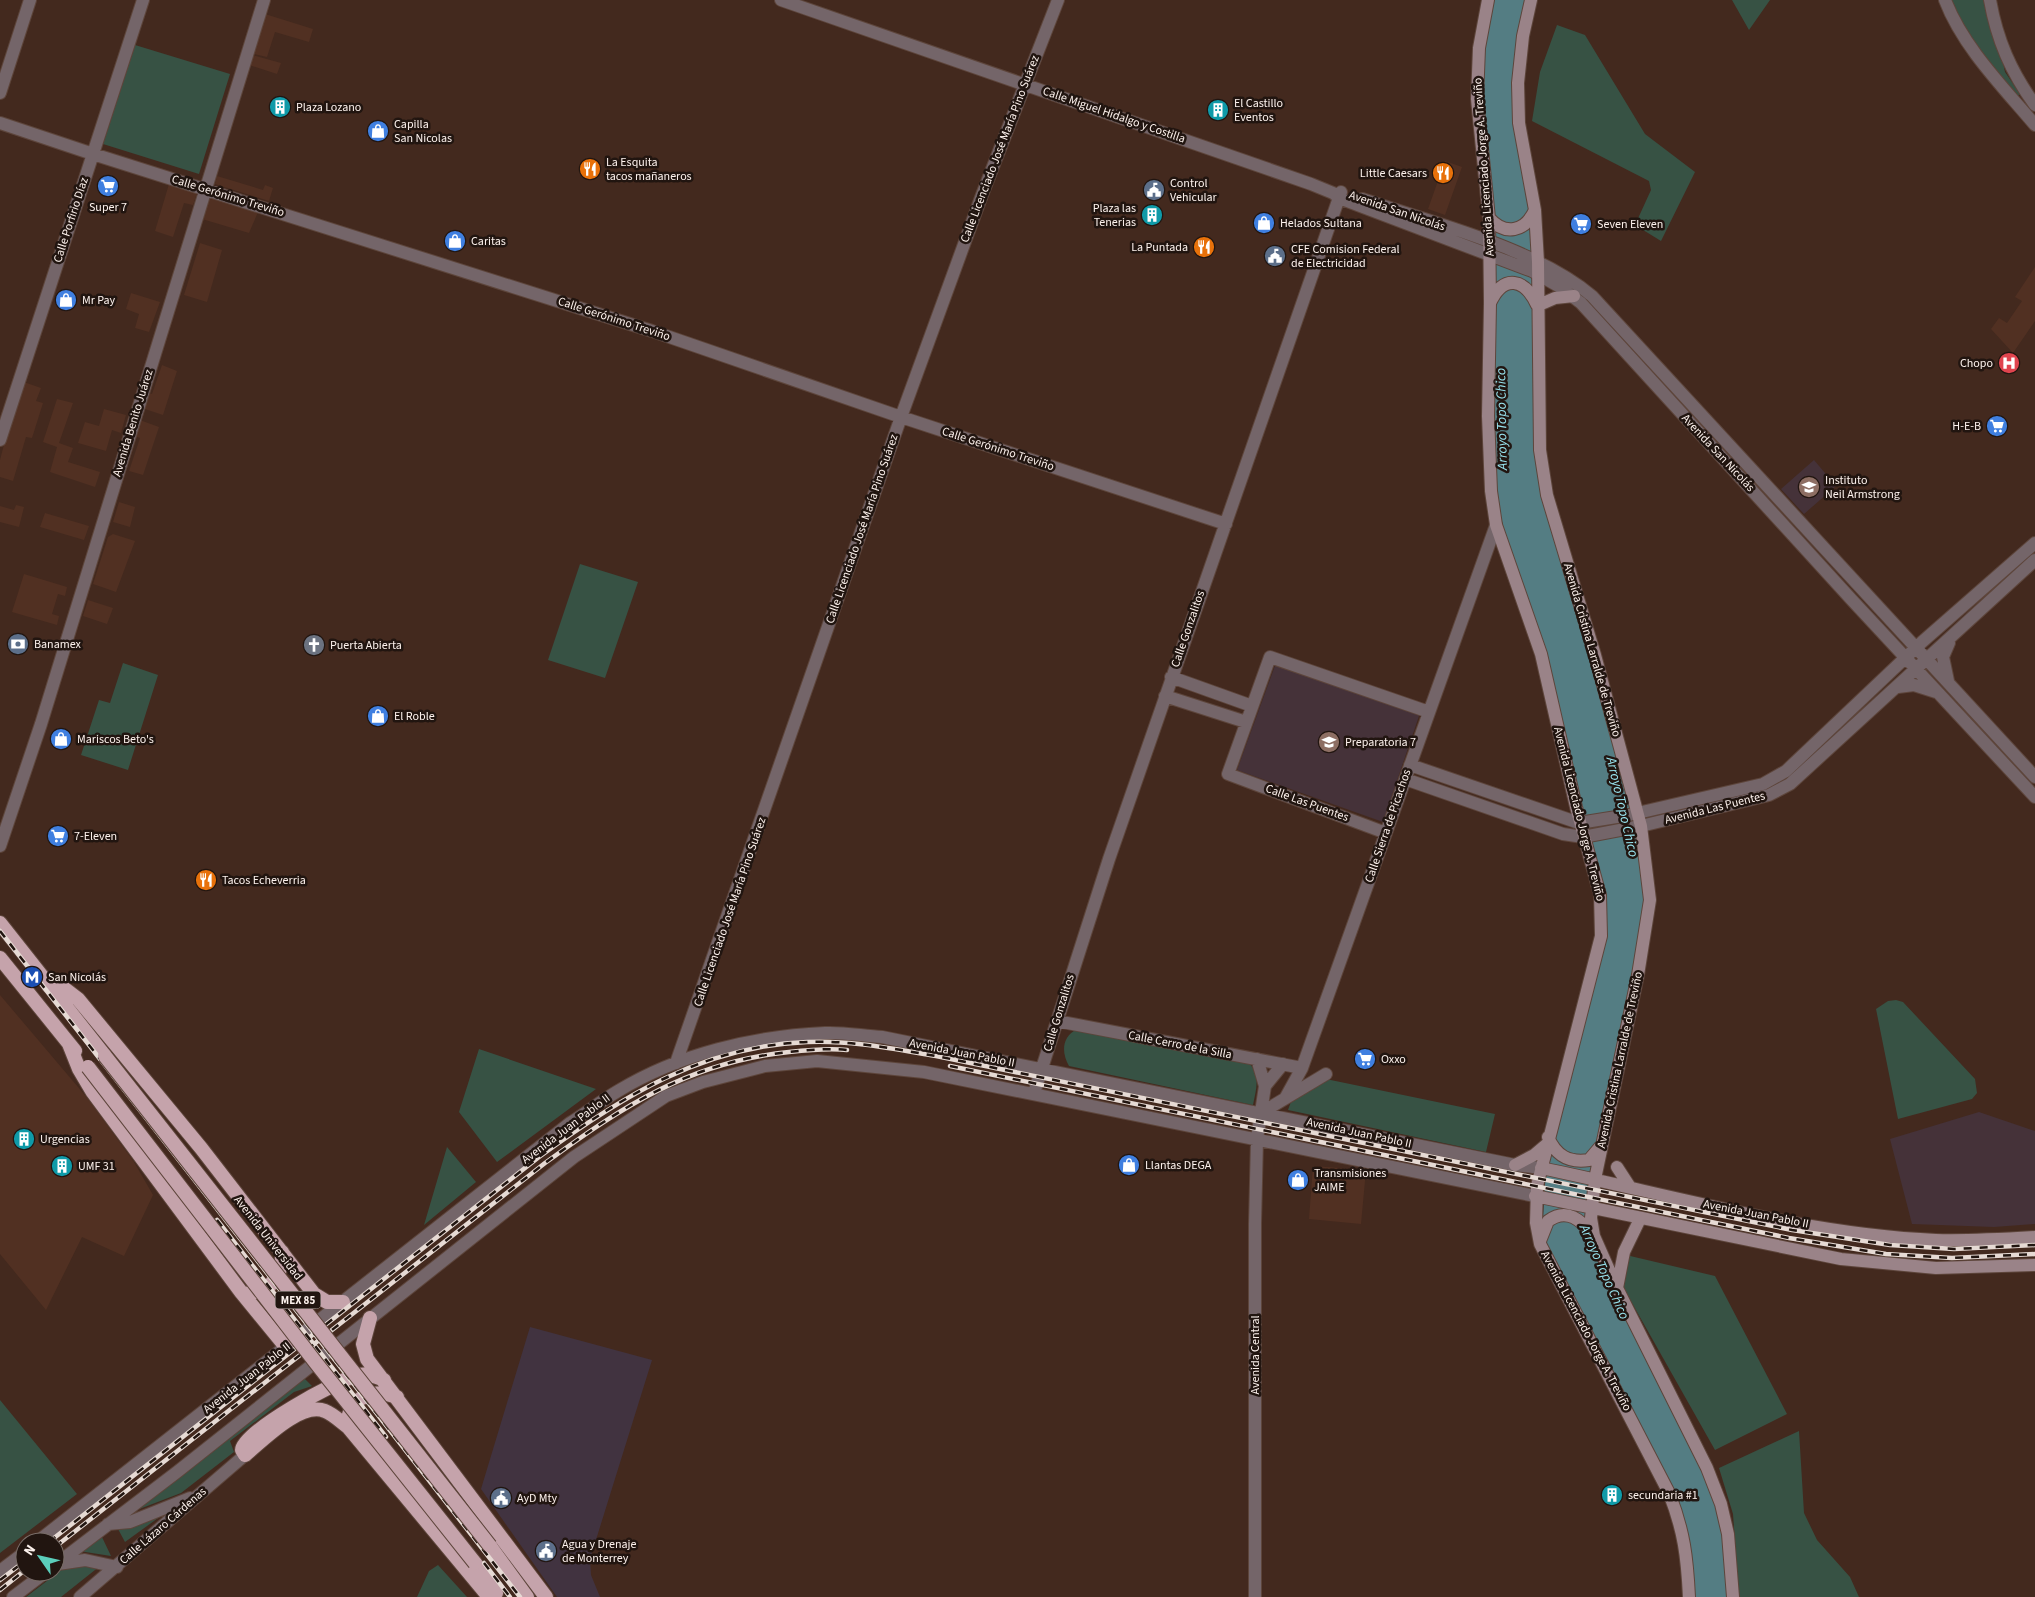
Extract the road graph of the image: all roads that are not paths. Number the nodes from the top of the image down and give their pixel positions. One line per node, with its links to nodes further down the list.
1 (30, 0): 11 (street)
2 (143, 0): 15 (street, Calle Porfirio Díaz)
3 (264, 0): 16 (street, Avenida Benito Juárez)
4 (782, 0): 10 (street, Calle Miguel Hidalgo y Costilla)
5 (1058, 0): 10 (street, Calle Licenciado José María Pino Suárez)
6 (1488, 0): 19 (main road, Avenida Licenciado Jorge A. Treviño)
7 (1531, 0): 18 (main road, Avenida Cristina Larralde de Treviño)
8 (1945, 0): 14 (street)
9 (1990, 0): 12 (street)
10 (1025, 84): 17 (street, Calle Miguel Hidalgo y Costilla); 25 (street, Calle Licenciado José María Pino Suárez)
11 (0, 94)
12 (2035, 106)
13 (0, 123): 15 (street, Calle Gerónimo Treviño)
14 (2035, 126)
15 (93, 154): 16 (street, Calle Gerónimo Treviño); 26 (street, Calle Porfirio Díaz)
16 (207, 189): 25 (street, Calle Gerónimo Treviño); 57 (street, Avenida Benito Juárez)
17 (1338, 194): 20 (street, Avenida San Nicolás); 27 (street, Calle Gonzalitos)
18 (1533, 214): 19 (main road); 21 (main road, Avenida Cristina Larralde de Treviño)
19 (1492, 220): 20 (main road, Avenida Licenciado Jorge A. Treviño)
20 (1494, 250): 21 (street, Avenida San Nicolás); 23 (main road, Avenida Licenciado Jorge A. Treviño)
21 (1536, 266): 22 (street, Avenida San Nicolás); 24 (main road, Avenida Cristina Larralde de Treviño); 32 (street, Avenida San Nicolás)
22 (1574, 296): 24 (main road); 34 (street, Avenida San Nicolás)
23 (1492, 299): 24 (main road); 28 (main road, Avenida Licenciado Jorge A. Treviño)
24 (1537, 303): 52 (main road, Avenida Cristina Larralde de Treviño)
25 (901, 417): 27 (street, Calle Gerónimo Treviño); 65 (street, Calle Licenciado José María Pino Suárez)
26 (0, 440)
27 (1226, 524): 40 (street, Calle Gonzalitos)
28 (1496, 525): 46 (street, Calle Sierra de Picachos); 53 (main road, Avenida Licenciado Jorge A. Treviño)
29 (2035, 543): 31 (street, Avenida Las Puentes)
30 (2035, 560): 33 (street, Avenida Las Puentes)
31 (1937, 630): 32 (street); 35 (street, Avenida Las Puentes)
32 (1900, 631): 35 (street, Avenida San Nicolás)
33 (1953, 636): 37 (street, Avenida Las Puentes); 41 (street)
34 (1889, 640): 36 (street, Avenida San Nicolás); 39 (street)
35 (1916, 648): 36 (street, Avenida Las Puentes); 37 (street, Avenida San Nicolás)
36 (1906, 658): 38 (street, Avenida San Nicolás); 39 (street, Avenida Las Puentes)
37 (1927, 660): 38 (street, Avenida Las Puentes); 41 (street, Avenida San Nicolás)
38 (1917, 670): 42 (street, Avenida Las Puentes); 43 (street, Avenida San Nicolás)
39 (1890, 673): 52 (street, Avenida Las Puentes)
40 (1171, 677): 44 (street, Calle Gonzalitos); 45 (street)
41 (1950, 685): 49 (street, Avenida San Nicolás)
42 (1898, 688): 43 (street); 54 (street, Avenida Las Puentes)
43 (1940, 694): 51 (street, Avenida San Nicolás)
44 (1165, 696): 47 (street); 61 (street, Calle Gonzalitos)
45 (1252, 706): 46 (street); 47 (street)
46 (1429, 712): 48 (street, Calle Sierra de Picachos)
47 (1246, 722): 55 (street, Calle Las Puentes)
48 (1410, 765): 50 (street, Calle Sierra de Picachos); 53 (street, Avenida Las Puentes)
49 (2035, 777)
50 (1405, 779): 55 (street, Calle Sierra de Picachos); 56 (street, Avenida Las Puentes)
51 (2035, 797)
52 (1633, 814): 53 (street, Avenida Las Puentes); 54 (main road, Avenida Cristina Larralde de Treviño)
53 (1583, 822): 56 (main road, Avenida Licenciado Jorge A. Treviño)
54 (1636, 827): 56 (street, Avenida Las Puentes); 77 (main road, Avenida Cristina Larralde de Treviño)
55 (1386, 833): 68 (street, Calle Sierra de Picachos)
56 (1586, 836): 76 (main road, Avenida Licenciado Jorge A. Treviño)
57 (0, 846)
58 (0, 923): 60 (highway, Avenida Universidad / MEX 85)
59 (0, 958): 63 (highway, MEX 85)
60 (49, 986): 89 (highway); 113 (highway, Avenida Universidad / MEX 85, bridge)
61 (1057, 1021): 62 (street, Calle Cerro de la Silla); 67 (street, Calle Gonzalitos)
62 (1071, 1024): 64 (street, Calle Cerro de la Silla); 69 (street)
63 (69, 1044): 92 (highway); 112 (highway, MEX 85, bridge)
64 (1258, 1059): 66 (street, Calle Cerro de la Silla); 71 (street)
65 (676, 1063): 67 (street, Avenida Juan Pablo II); 93 (street, Avenida Juan Pablo II)
66 (1283, 1064): 68 (street, Calle Cerro de la Silla); 71 (street)
67 (1042, 1068): 69 (street, Avenida Juan Pablo II); 72 (street, Calle Gonzalitos)
68 (1302, 1068): 73 (street, Calle Sierra de Picachos)
69 (1059, 1072): 74 (street, Avenida Juan Pablo II)
70 (1326, 1074): 73 (street)
71 (1266, 1086): 74 (street, Avenida Central)
72 (1034, 1093): 75 (street, Avenida Juan Pablo II); 94 (street, Avenida Juan Pablo II)
73 (1286, 1097): 74 (street, Calle Sierra de Picachos)
74 (1261, 1113): 75 (street, Avenida Central); 78 (street, Avenida Juan Pablo II)
75 (1257, 1139): 83 (street, Avenida Juan Pablo II); 115 (street, Avenida Central)
76 (1549, 1142): 77 (main road); 78 (main road); 80 (main road, Avenida Licenciado Jorge A. Treviño)
77 (1598, 1150): 81 (main road, Avenida Cristina Larralde de Treviño)
78 (1514, 1165): 80 (street, Avenida Juan Pablo II)
79 (1617, 1167): 82 (main road)
80 (1544, 1169): 81 (main road, Avenida Juan Pablo II); 83 (main road, Avenida Licenciado Jorge A. Treviño)
81 (1593, 1178): 82 (main road, Avenida Juan Pablo II); 84 (main road, Avenida Cristina Larralde de Treviño)
82 (1630, 1187): 87 (main road, Avenida Juan Pablo II)
83 (1538, 1197): 84 (main road, Avenida Juan Pablo II); 88 (main road, Avenida Licenciado Jorge A. Treviño)
84 (1588, 1207): 85 (main road, Avenida Juan Pablo II); 86 (main road, Avenida Cristina Larralde de Treviño)
85 (1640, 1219): 90 (main road, Avenida Juan Pablo II); 91 (main road)
86 (1590, 1232): 88 (main road); 91 (main road, Avenida Cristina Larralde de Treviño)
87 (2035, 1237)
88 (1541, 1239): 116 (main road, Avenida Licenciado Jorge A. Treviño)
89 (282, 1252): 92 (highway); 93 (highway)
90 (2035, 1265)
91 (1617, 1288): 117 (main road, Avenida Cristina Larralde de Treviño)
92 (241, 1292): 95 (highway)
93 (343, 1302): 95 (street, Avenida Juan Pablo II)
94 (370, 1318): 96 (highway); 101 (street, Avenida Juan Pablo II)
95 (286, 1347): 102 (street, Avenida Juan Pablo II)
96 (384, 1380): 97 (highway); 99 (highway)
97 (397, 1397): 98 (highway); 114 (highway)
98 (348, 1427): 99 (highway); 111 (highway)
99 (245, 1455): 100 (street, Calle Lázaro Cárdenas)
100 (199, 1494): 101 (street); 106 (street, Calle Lázaro Cárdenas)
101 (108, 1524): 103 (street, Avenida Juan Pablo II)
102 (51, 1532)
103 (65, 1557)
104 (15, 1560): 107 (street)
105 (65, 1563): 106 (street)
106 (117, 1567): 110 (street, Calle Lázaro Cárdenas)
107 (0, 1571)
108 (33, 1582): 109 (street)
109 (13, 1597)
110 (80, 1597)
111 (489, 1597)
112 (499, 1597)
113 (527, 1597)
114 (546, 1597)
115 (1256, 1597)
116 (1689, 1597)
117 (1733, 1597)

